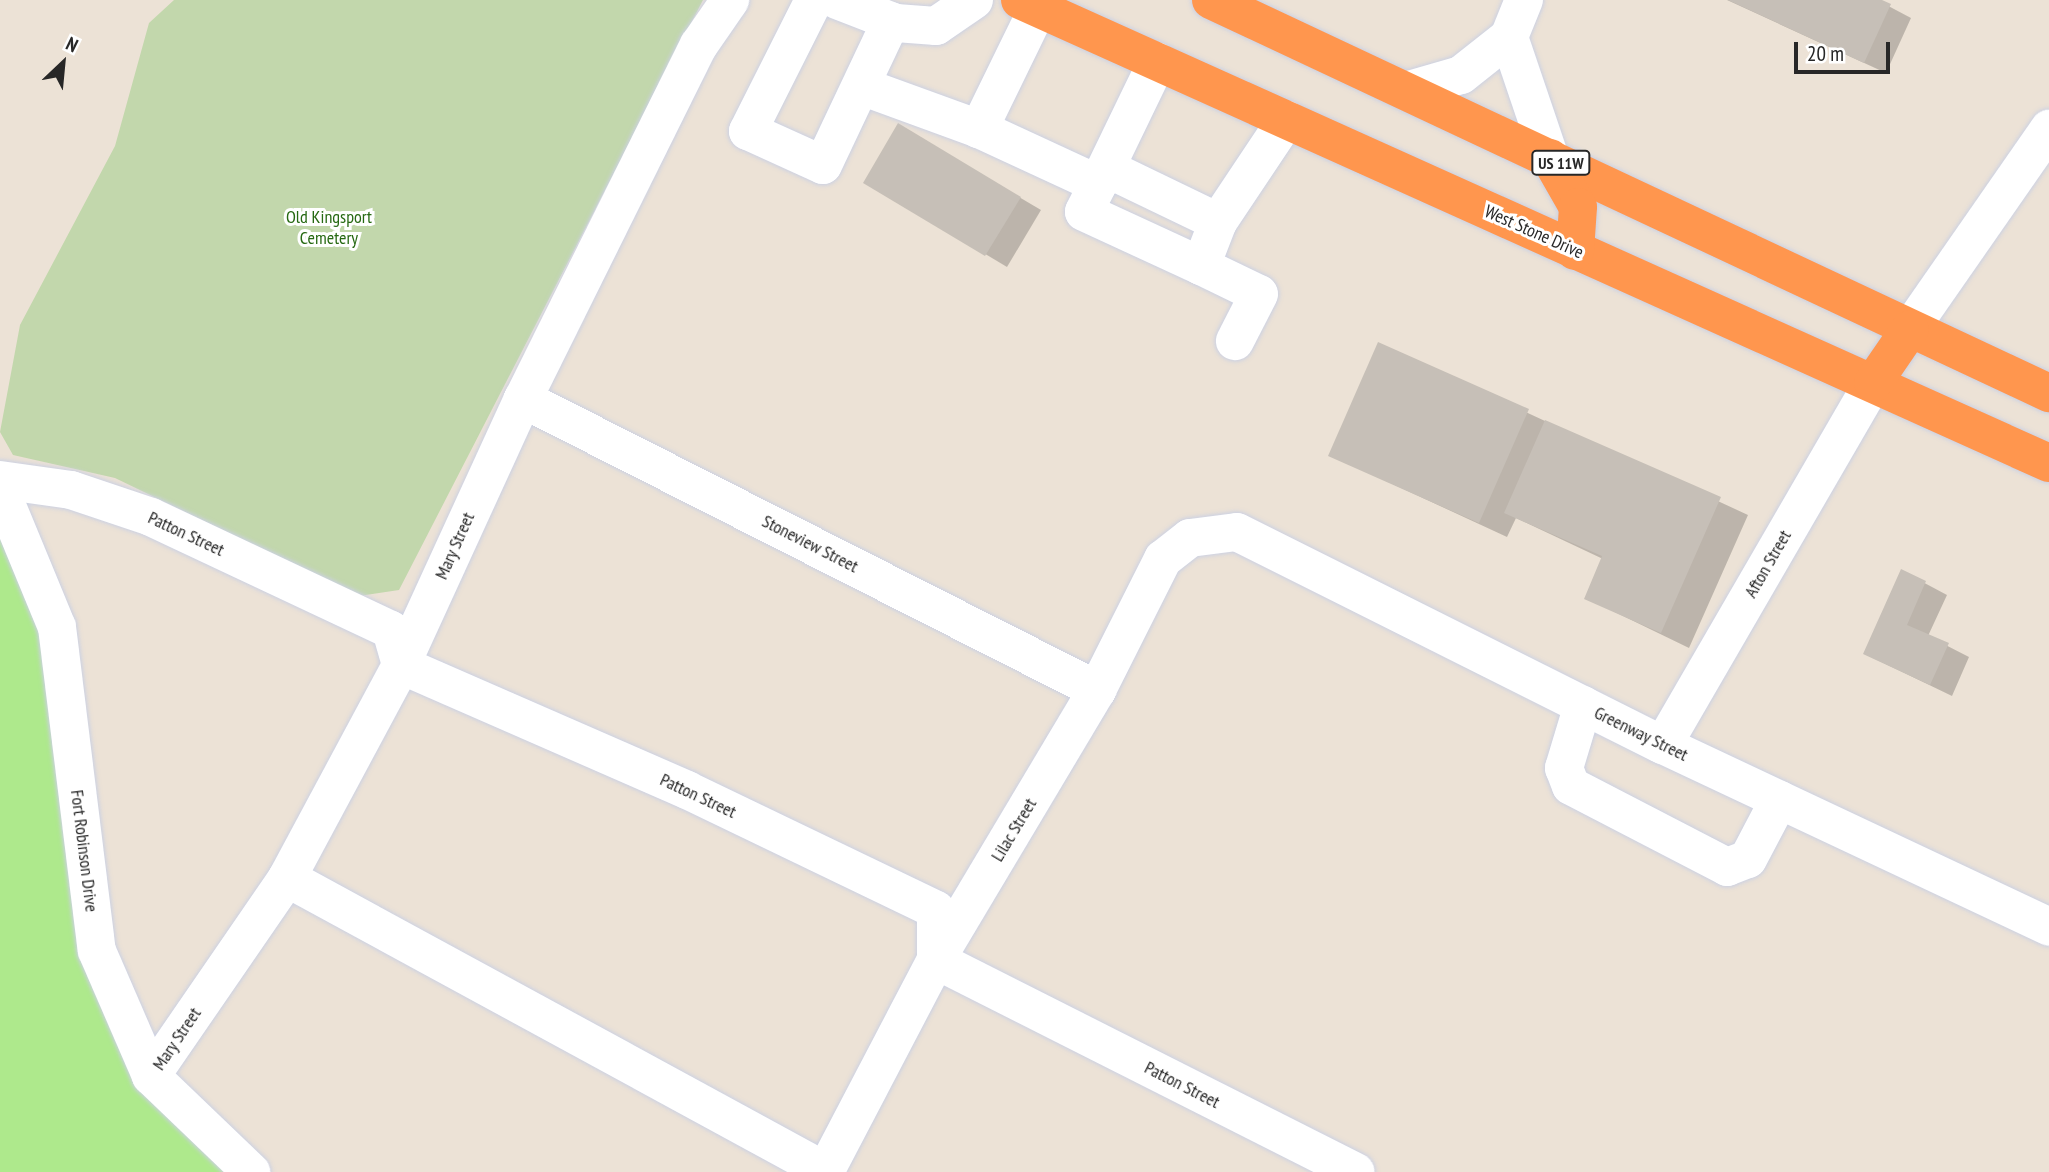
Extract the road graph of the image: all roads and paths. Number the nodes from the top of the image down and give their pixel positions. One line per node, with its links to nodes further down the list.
1 (730, 0): 25 (street, Mary Street)
2 (814, 0): 11 (street)
3 (837, 0): 8 (street)
4 (974, 0): 8 (street)
5 (1211, 0): 12 (highway, US 11W)
6 (1524, 0): 9 (street)
7 (1029, 4): 10 (highway, West Stone Drive); 14 (street)
8 (891, 21): 11 (street)
9 (1508, 37): 12 (street); 16 (street)
10 (1157, 62): 13 (highway, West Stone Drive); 17 (street)
11 (861, 86): 14 (street)
12 (1409, 90): 16 (highway, US 11W)
13 (1286, 120): 18 (street); 19 (highway, West Stone Drive)
14 (979, 129): 17 (street)
15 (2049, 129): 21 (street)
16 (1550, 158): 19 (highway); 21 (highway, US 11W)
17 (1102, 176): 18 (street); 20 (street)
18 (1218, 222): 20 (street)
19 (1575, 251): 23 (highway, West Stone Drive)
20 (1201, 266): 22 (street)
21 (1910, 329): 23 (highway); 24 (highway, US 11W)
22 (1235, 341)
23 (1873, 383): 26 (highway, West Stone Drive); 33 (street, Afton Street)
24 (2049, 393)
25 (523, 398): 30 (street, Mary Street); 31 (street, Stoneview Street)
26 (2049, 463)
27 (0, 480): 30 (street, Patton Street)
28 (0, 489): 38 (street, Fort Robinson Drive)
29 (1237, 532): 31 (street, Lilac Street); 32 (street, Greenway Street)
30 (401, 665): 35 (street, Mary Street); 37 (street, Patton Street)
31 (1097, 690): 37 (street, Lilac Street)
32 (1584, 705): 33 (street, Greenway Street); 34 (street)
33 (1663, 745): 34 (street, Greenway Street)
34 (1779, 800): 36 (street, Greenway Street)
35 (287, 878): 38 (street, Mary Street); 40 (street)
36 (2049, 927)
37 (936, 960): 40 (street, Lilac Street); 41 (street, Patton Street)
38 (151, 1076): 39 (street, Fort Robinson Drive)
39 (251, 1172)
40 (825, 1172)
41 (1356, 1172)

